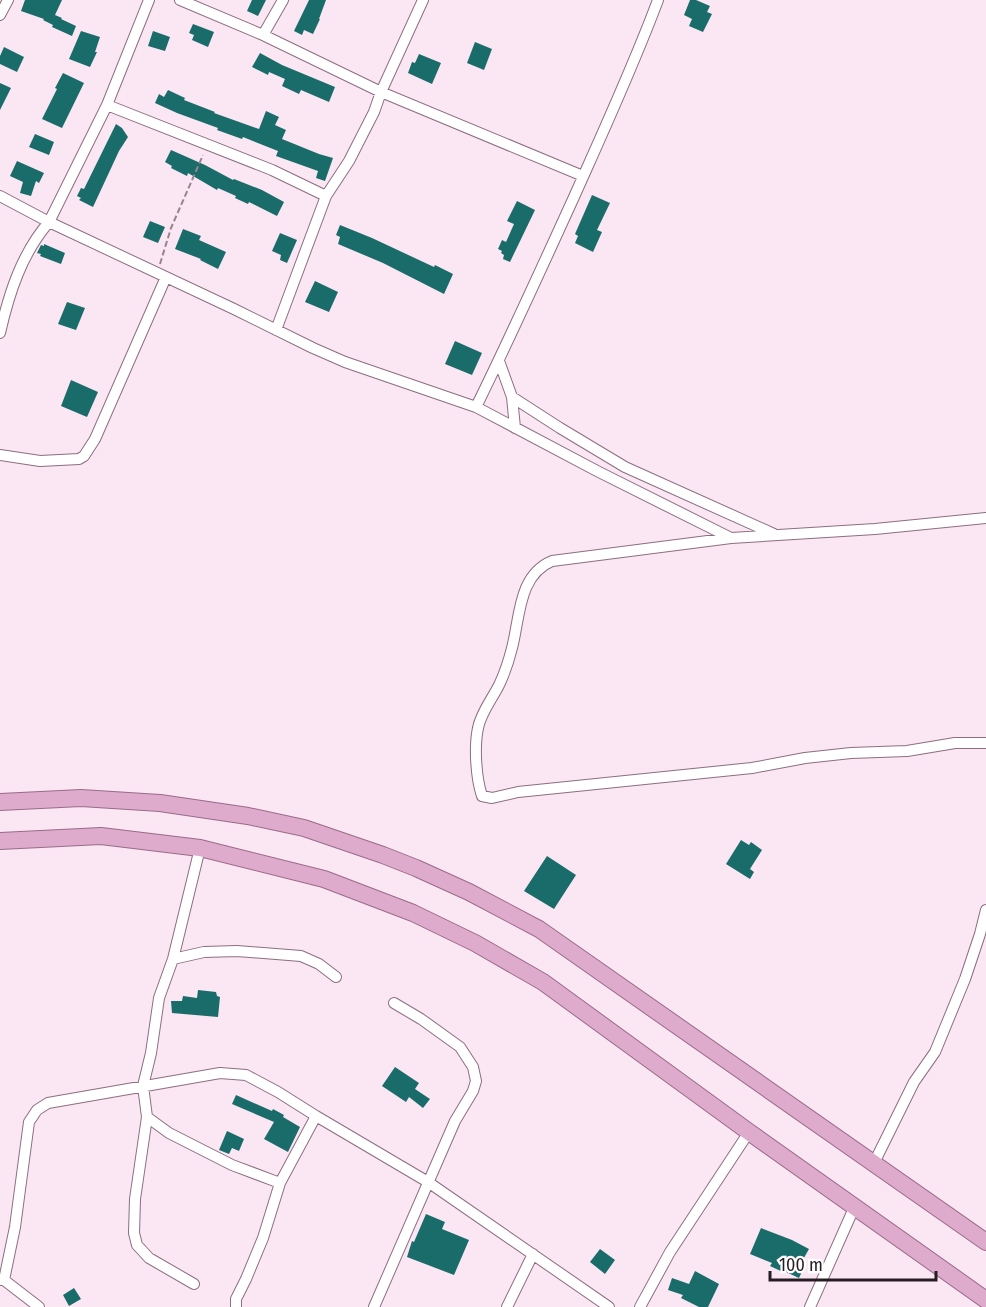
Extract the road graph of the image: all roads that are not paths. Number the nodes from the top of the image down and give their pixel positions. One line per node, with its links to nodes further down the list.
1 (8, 0): 7 (street)
2 (149, 0): 10 (street)
3 (180, 0): 8 (street)
4 (283, 0): 8 (street)
5 (423, 0): 9 (street)
6 (658, 0): 11 (street)
7 (0, 15)
8 (263, 34): 9 (street)
9 (381, 92): 11 (street); 13 (street)
10 (107, 105): 13 (street); 14 (street)
11 (583, 176): 18 (street)
12 (0, 196): 14 (street)
13 (326, 196): 16 (street)
14 (49, 222): 15 (street); 17 (street)
15 (162, 275): 16 (street); 22 (street)
16 (276, 330): 20 (street)
17 (0, 333)
18 (499, 361): 19 (street); 20 (street)
19 (512, 397): 21 (street); 23 (street)
20 (476, 407): 21 (street)
21 (515, 428): 24 (street)
22 (0, 455)
23 (646, 477): 24 (street); 26 (street)
24 (632, 489): 27 (street)
25 (986, 518): 26 (street)
26 (776, 535): 27 (street)
27 (731, 538): 28 (street)
28 (986, 743)
29 (0, 802): 40 (highway)
30 (0, 841): 31 (highway)
31 (200, 848): 33 (street); 39 (highway)
32 (986, 910): 40 (street)
33 (173, 958): 34 (street); 36 (street)
34 (336, 977)
35 (394, 1002): 41 (street)
36 (143, 1086): 37 (street); 38 (street); 46 (street)
37 (316, 1116): 41 (street); 42 (street)
38 (147, 1117): 42 (street); 47 (street)
39 (749, 1132): 43 (highway); 54 (street)
40 (874, 1163): 44 (highway)
41 (428, 1182): 45 (street); 51 (street)
42 (280, 1183): 50 (street)
43 (854, 1208): 48 (highway); 55 (street)
44 (986, 1242)
45 (533, 1254): 52 (street); 53 (street)
46 (2, 1280): 49 (street)
47 (194, 1284)
48 (986, 1300)
49 (39, 1307)
50 (236, 1307)
51 (374, 1307)
52 (507, 1307)
53 (609, 1307)
54 (640, 1307)
55 (810, 1307)

